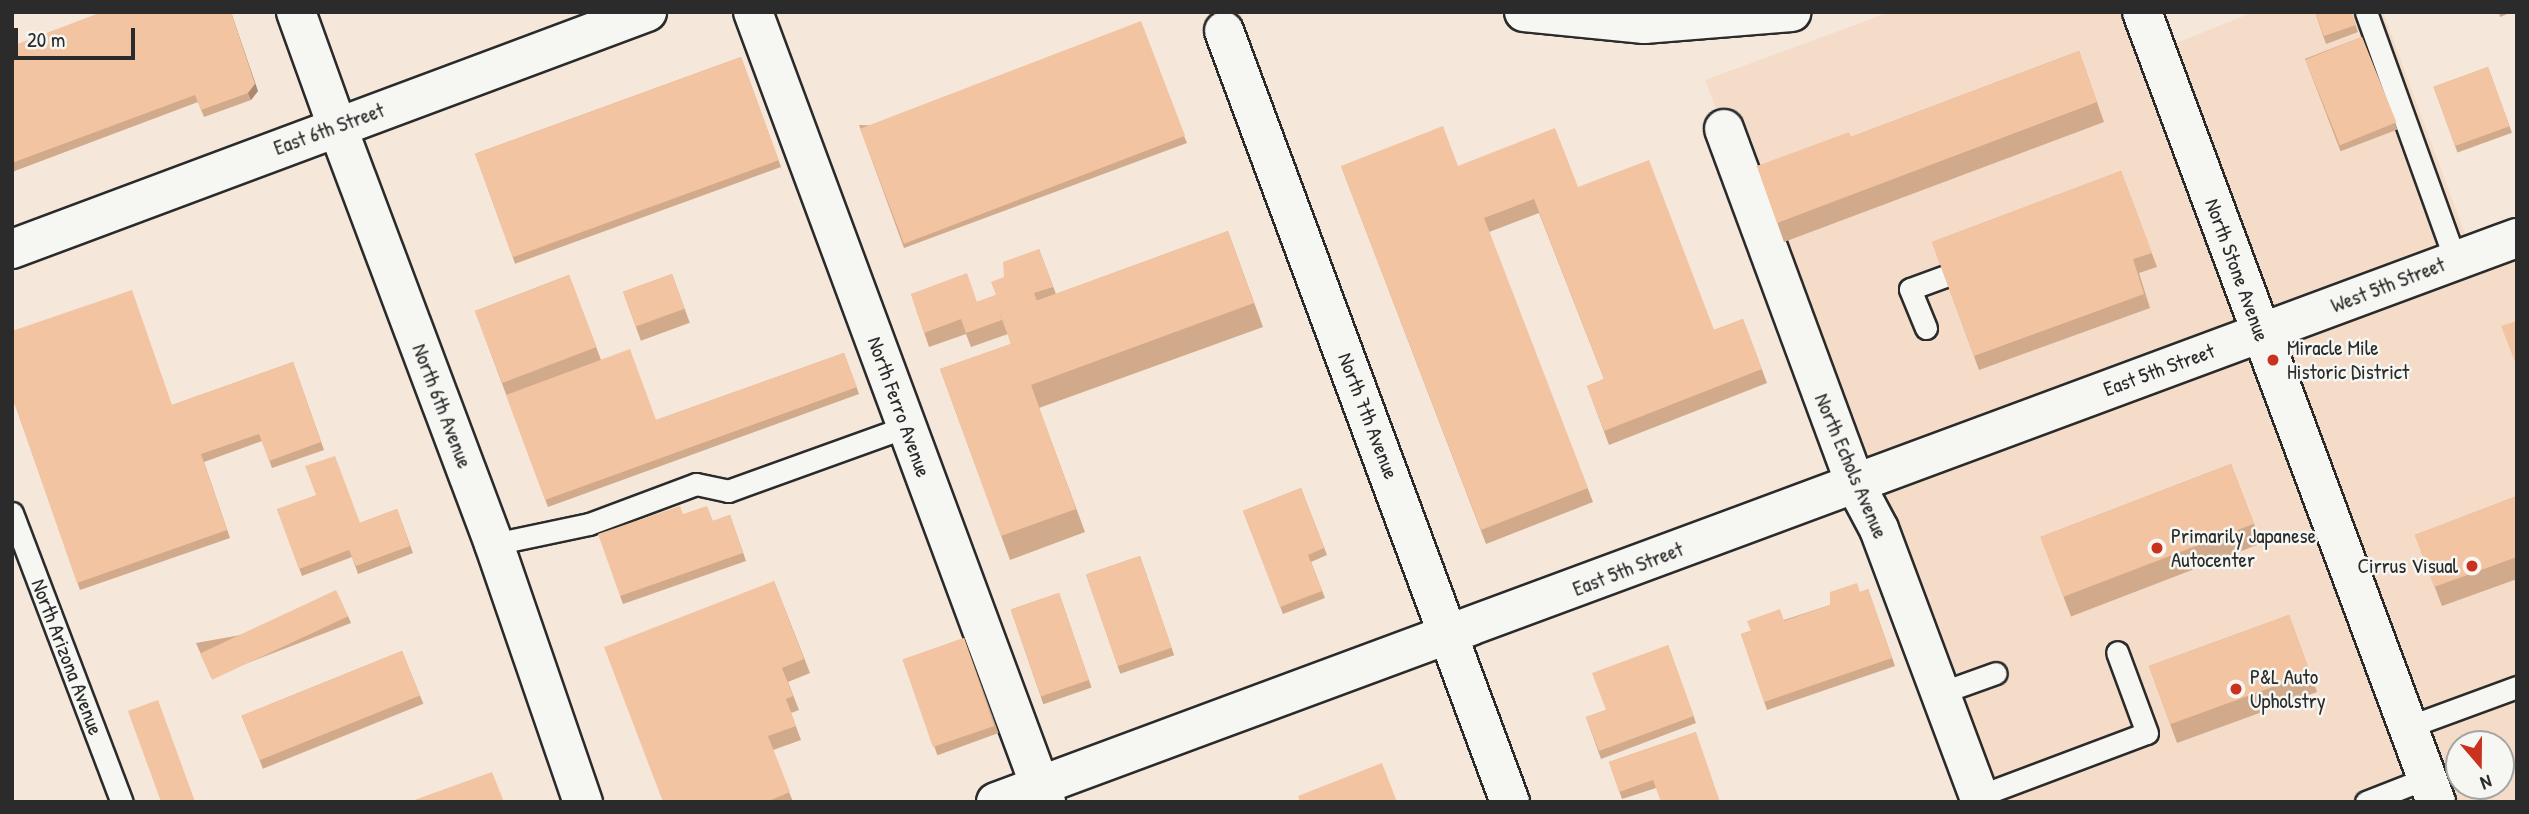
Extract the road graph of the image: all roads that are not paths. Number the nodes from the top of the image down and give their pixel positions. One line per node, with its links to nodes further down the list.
1 (296, 12): 9 (street, North 6th Avenue)
2 (647, 12): 9 (street, East 6th Street)
3 (753, 12): 17 (street, North Ferro Avenue)
4 (1524, 12): 5 (street)
5 (1792, 12)
6 (2142, 12): 16 (street, North Stone Avenue)
7 (2366, 12): 13 (lane)
8 (1224, 31): 21 (street, North 7th Avenue)
9 (337, 126): 12 (street, East 6th Street); 20 (street, North 6th Avenue)
10 (1724, 129): 18 (street, North Echols Avenue)
11 (2517, 238): 13 (street, West 5th Street)
12 (12, 249)
13 (2455, 259): 16 (street, West 5th Street)
14 (1987, 261): 15 (lane)
15 (1926, 328)
16 (2260, 333): 18 (street, East 5th Street); 26 (street, North Stone Avenue)
17 (906, 428): 20 (lane); 28 (street, North Ferro Avenue)
18 (1855, 484): 21 (street, East 5th Street); 25 (street, North Echols Avenue)
19 (12, 513): 30 (lane, North Arizona Avenue)
20 (494, 544): 31 (street, North 6th Avenue)
21 (1450, 636): 28 (street, East 5th Street); 33 (street, North 7th Avenue)
22 (2117, 652): 29 (lane)
23 (1996, 673): 25 (lane)
24 (2517, 687): 26 (lane)
25 (1940, 692): 29 (street, North Echols Avenue)
26 (2408, 727): 27 (street, North Stone Avenue)
27 (2431, 790): 34 (lane)
28 (1043, 793): 32 (street, East 5th Street)
29 (1980, 799)
30 (122, 802)
31 (583, 802)
32 (996, 802)
33 (1510, 802)
34 (2366, 802)

